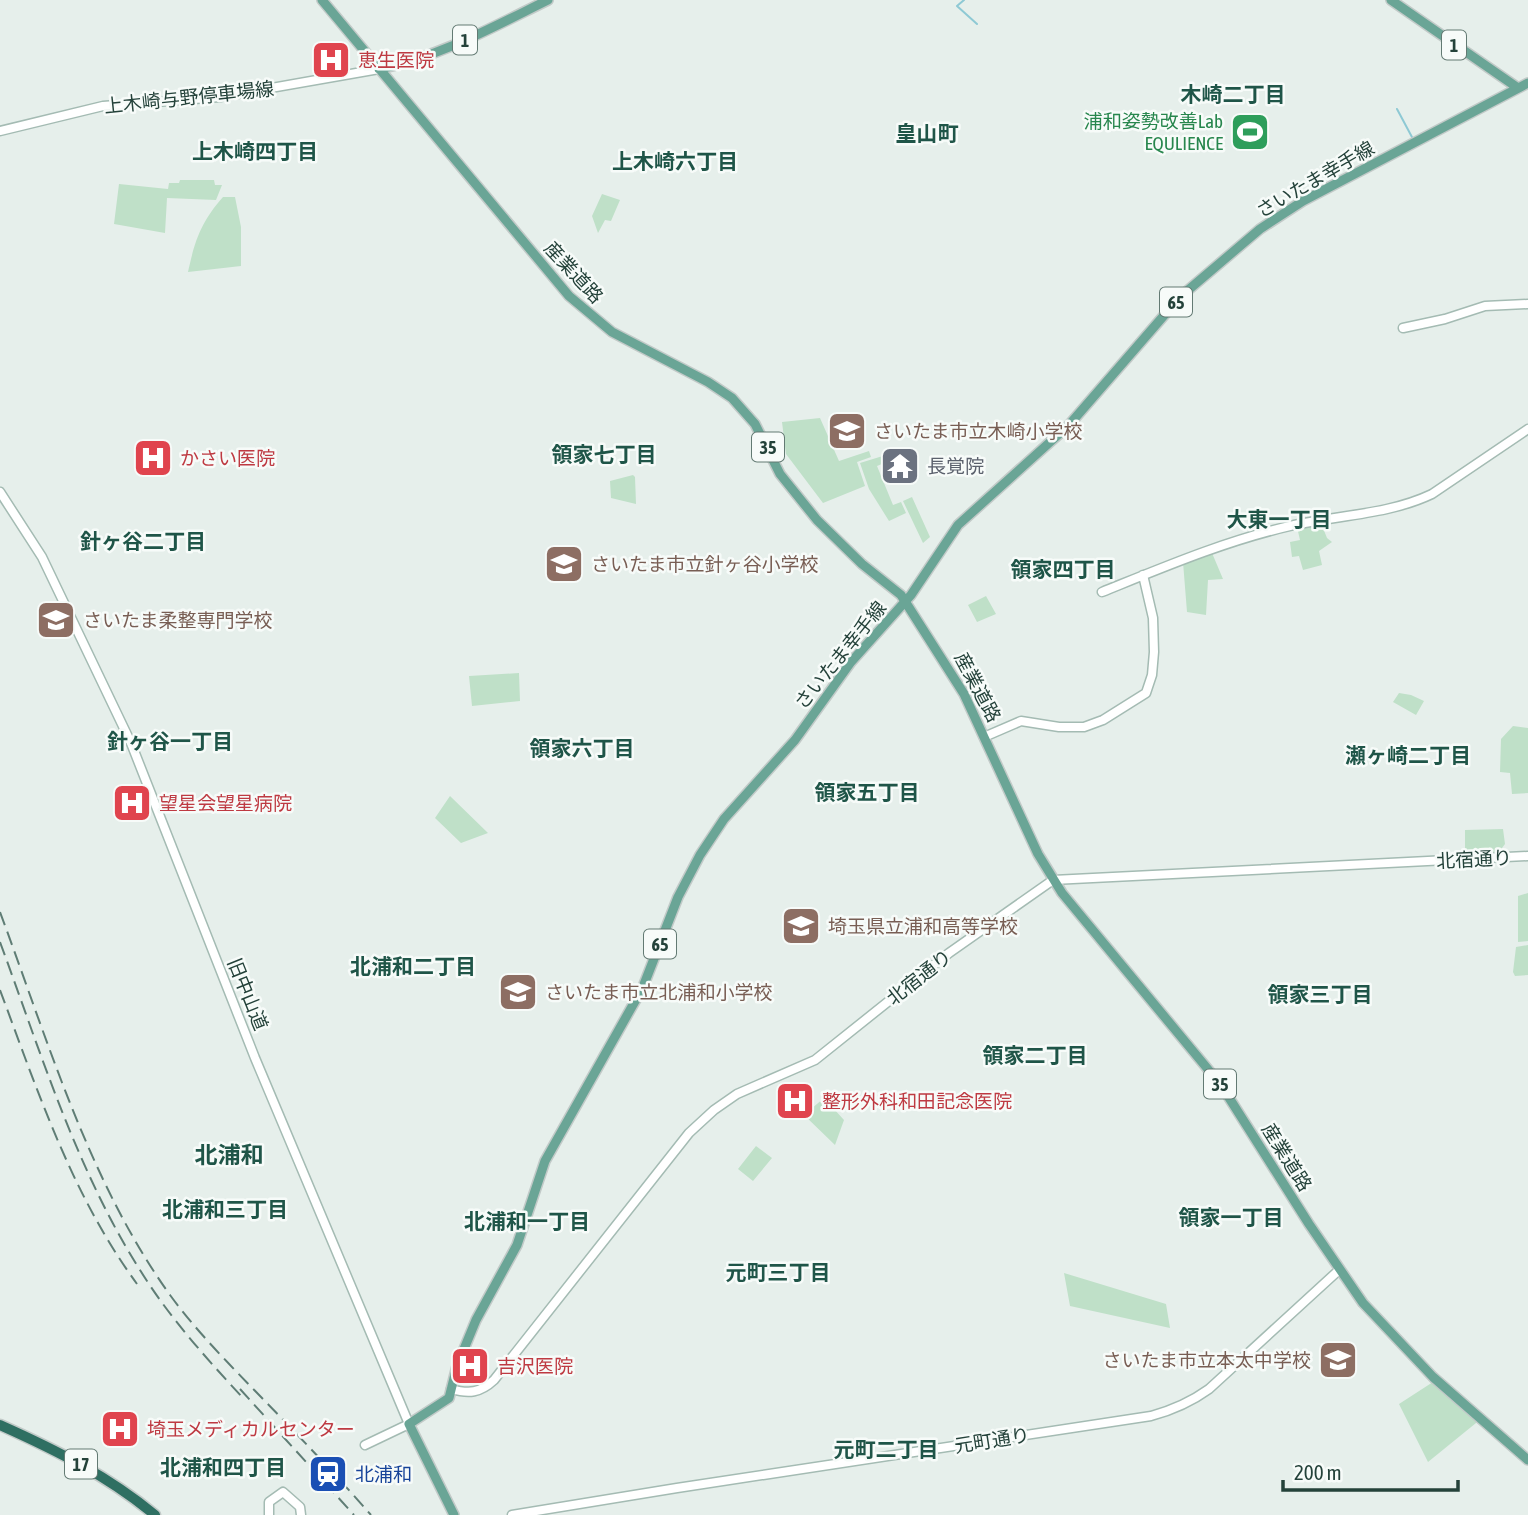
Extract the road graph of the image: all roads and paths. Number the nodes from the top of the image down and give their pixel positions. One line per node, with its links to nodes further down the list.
1 (322, 0): 4 (main road, 産業道路 / 35)
2 (548, 0): 4 (main road, 1)
3 (1391, 0): 6 (main road, 1)
4 (379, 69): 7 (street, 上木崎与野停車場線); 14 (main road, 産業道路 / 35)
5 (1528, 83): 6 (main road, さいたま幸手線)
6 (1518, 89): 14 (main road, さいたま幸手線 / 65)
7 (0, 131)
8 (1528, 304): 9 (street)
9 (1403, 328)
10 (1528, 429): 12 (street)
11 (0, 492): 20 (street, 旧中山道)
12 (1143, 575): 13 (street); 15 (street)
13 (1102, 592)
14 (905, 602): 15 (main road, 産業道路 / 35); 19 (main road, さいたま幸手線 / 65)
15 (984, 737): 17 (main road, 産業道路 / 35)
16 (1528, 856): 17 (street, 北宿通り)
17 (1053, 880): 18 (main road, 産業道路 / 35); 19 (street, 北宿通り)
18 (1339, 1270): 23 (main road, 産業道路 / 35); 28 (street, 元町通り)
19 (451, 1389): 20 (main road, さいたま幸手線 / 65)
20 (409, 1424): 22 (street); 27 (main road, 旧中山道)
21 (0, 1425): 24 (highway, 17)
22 (365, 1445)
23 (1528, 1460)
24 (155, 1515)
25 (269, 1515): 26 (street)
26 (301, 1515)
27 (454, 1515)
28 (512, 1515)

